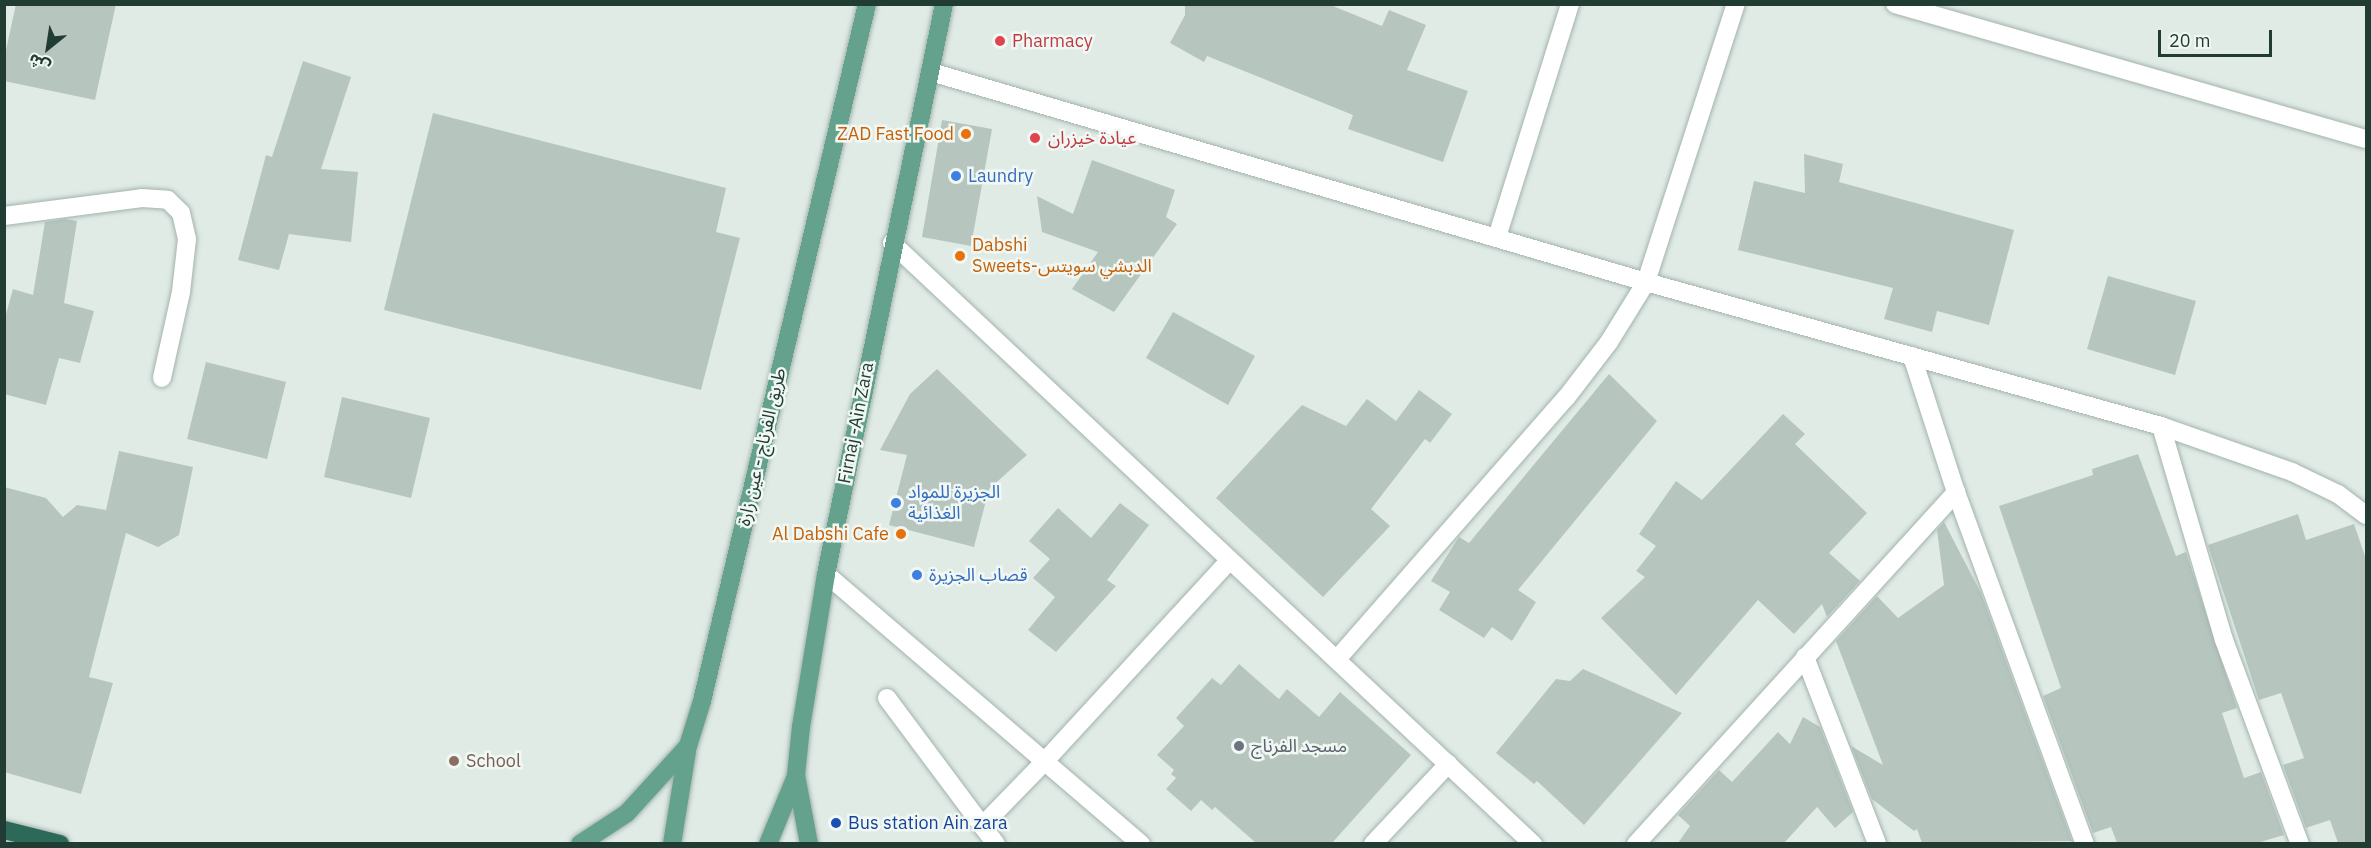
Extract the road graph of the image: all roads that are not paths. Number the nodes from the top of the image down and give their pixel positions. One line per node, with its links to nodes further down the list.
1 (867, 4): 22 (main road, طريق الفرناج - عين زارة)
2 (944, 4): 6 (main road, Firnaj -Ain Zara)
3 (1570, 4): 9 (street)
4 (1736, 4): 11 (street)
5 (1895, 4): 7 (street)
6 (931, 72): 9 (street); 10 (main road, Firnaj -Ain Zara)
7 (2367, 139)
8 (4, 216): 13 (street)
9 (1497, 237): 11 (street)
10 (892, 243): 17 (street); 18 (main road, Firnaj -Ain Zara)
11 (1646, 282): 12 (street); 20 (street)
12 (1912, 356): 14 (street); 15 (street)
13 (162, 378)
14 (2162, 426): 16 (street); 40 (street)
15 (1956, 492): 19 (street); 39 (street)
16 (2367, 515)
17 (1230, 560): 20 (street); 23 (street)
18 (826, 574): 23 (street); 25 (main road, Firnaj -Ain Zara)
19 (1805, 657): 37 (street); 38 (street)
20 (1338, 658): 24 (street)
21 (887, 698): 26 (street)
22 (688, 746): 29 (main road, طريق الفرناج - عين زارة); 30 (main road)
23 (1045, 761): 26 (street); 34 (street)
24 (1448, 764): 35 (street); 36 (street)
25 (796, 775): 31 (main road); 32 (main road, Firnaj -Ain Zara)
26 (982, 826): 33 (street)
27 (4, 830): 28 (highway)
28 (60, 843)
29 (580, 843)
30 (672, 843)
31 (768, 843)
32 (810, 843)
33 (996, 843)
34 (1141, 843)
35 (1372, 843)
36 (1533, 843)
37 (1636, 843)
38 (1877, 843)
39 (2085, 843)
40 (2300, 843)

